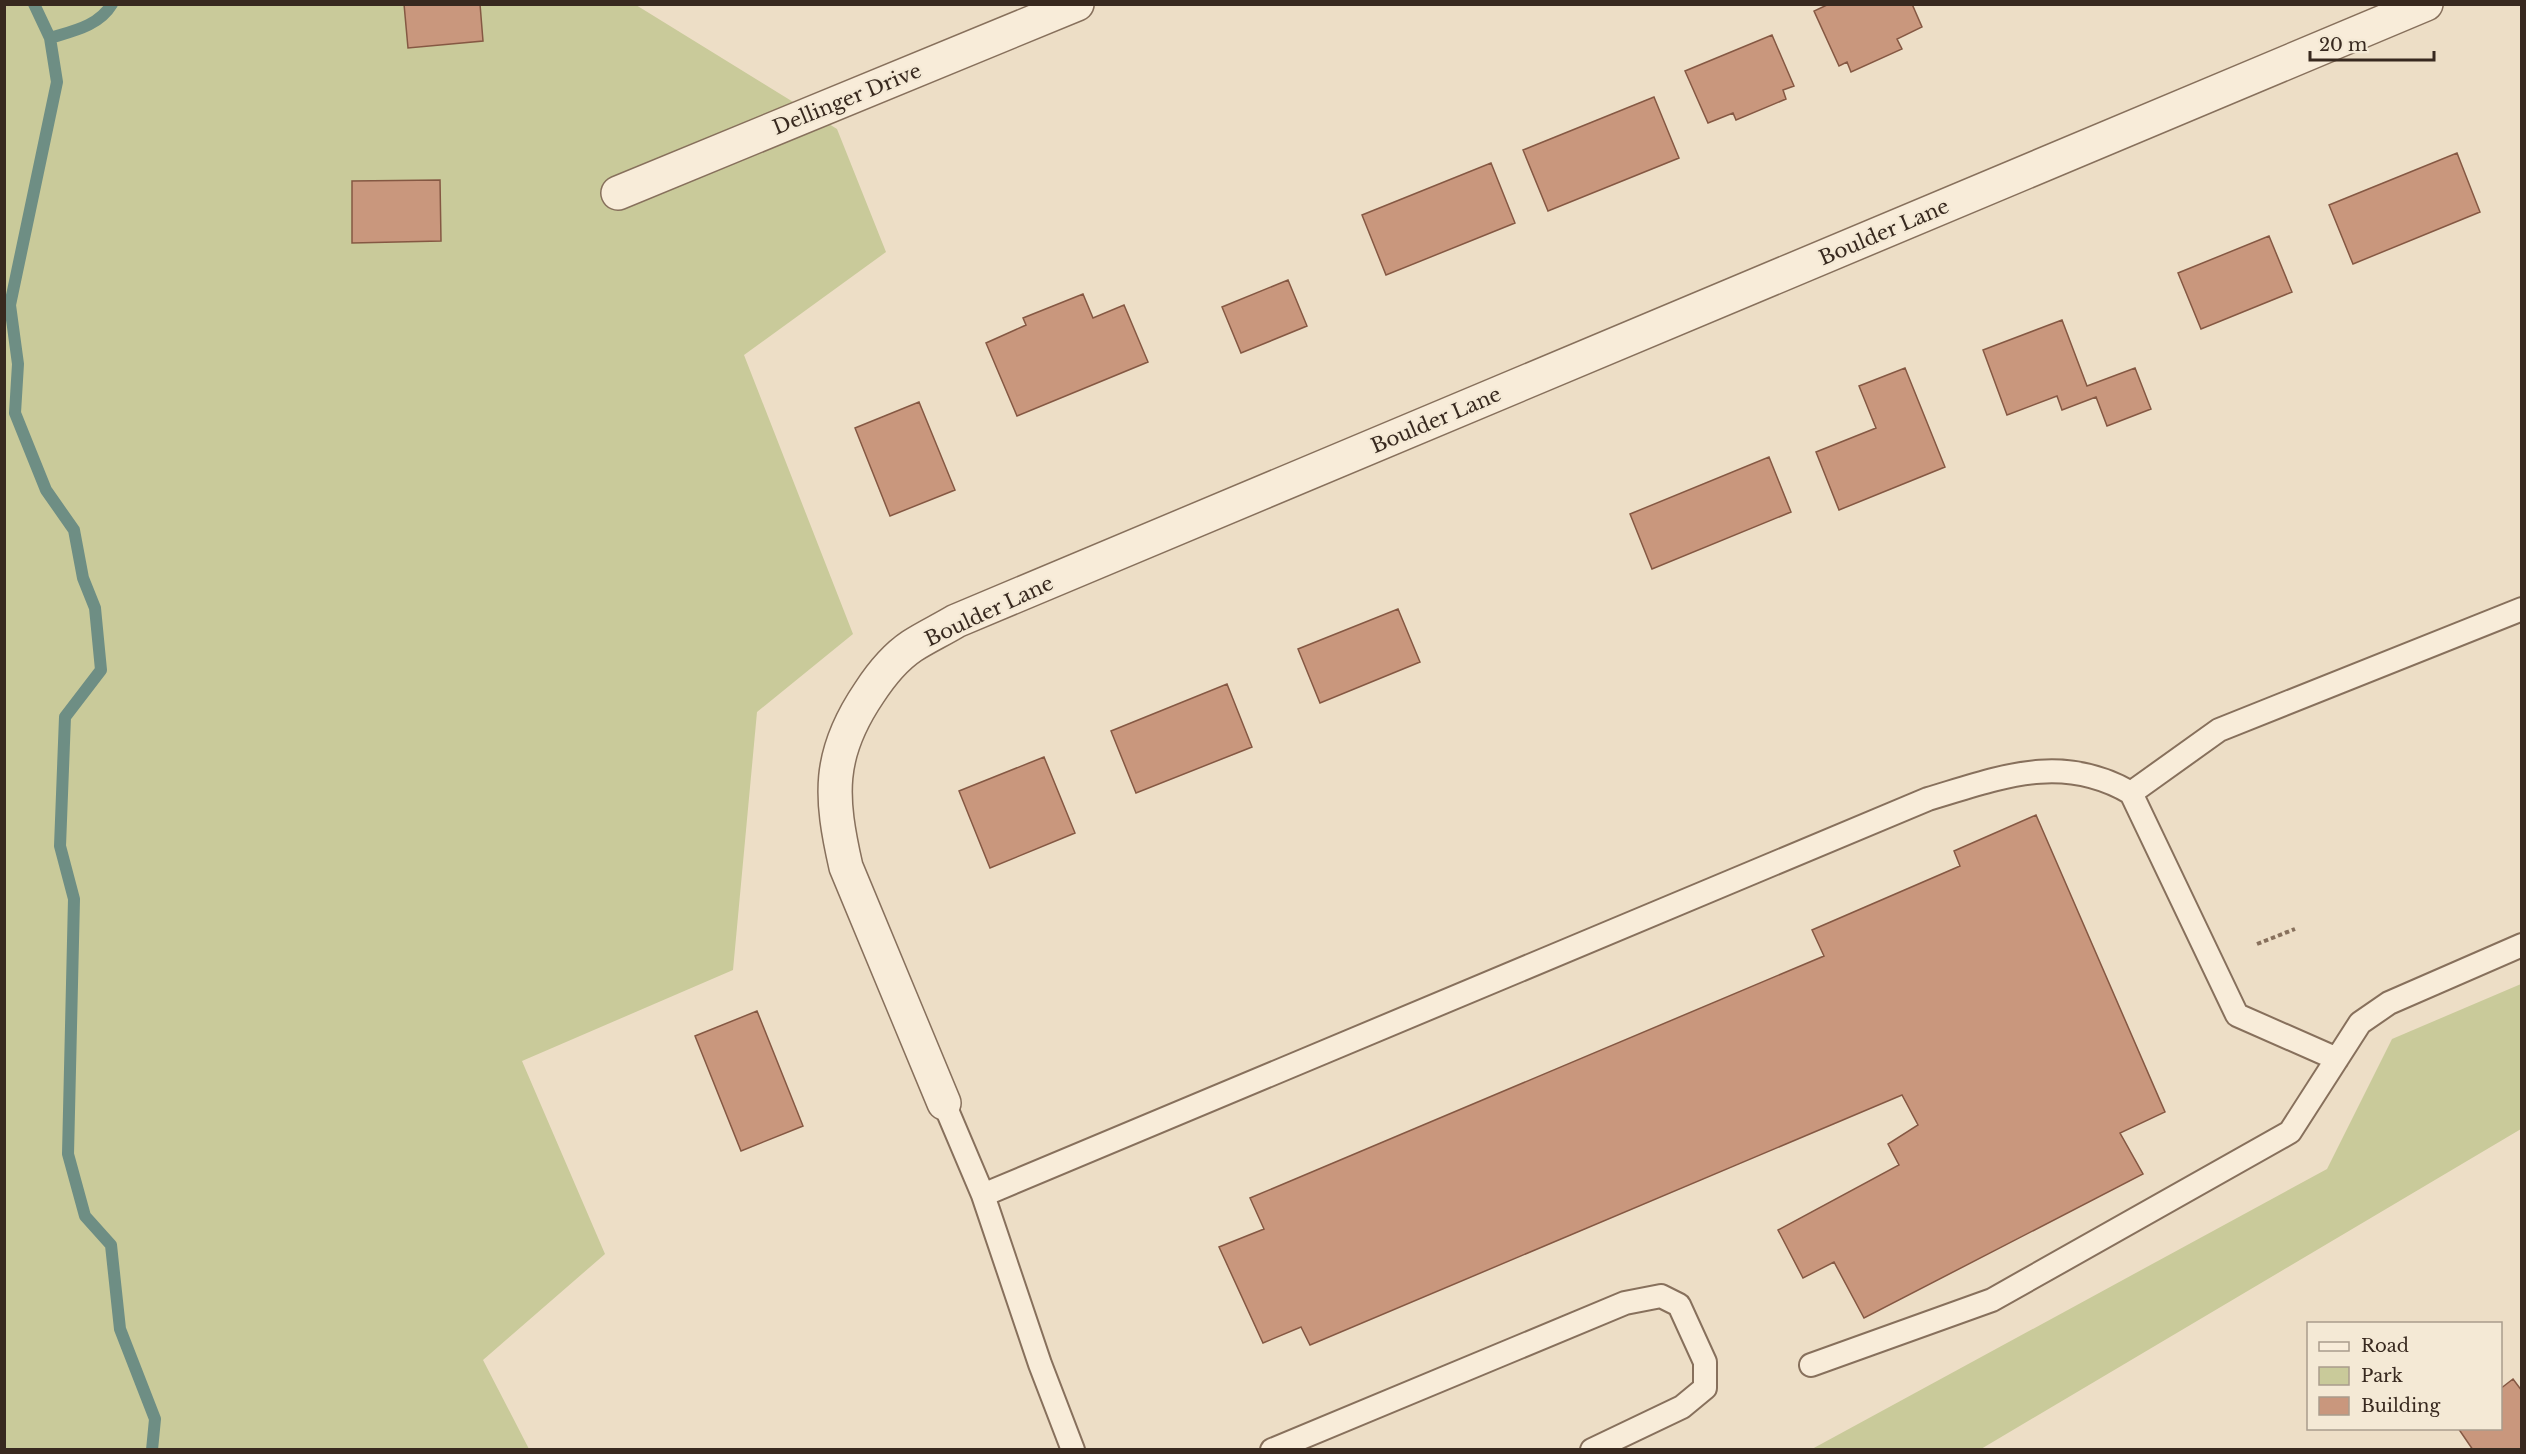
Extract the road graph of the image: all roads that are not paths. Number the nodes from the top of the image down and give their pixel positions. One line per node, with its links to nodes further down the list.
1 (1077, 4): 3 (street, Dellinger Drive)
2 (2426, 4): 8 (street, Boulder Lane)
3 (618, 193)
4 (2522, 609): 5 (lane)
5 (2131, 794): 7 (lane); 9 (lane)
6 (2522, 945): 7 (lane)
7 (2337, 1059): 10 (lane)
8 (944, 1103): 9 (lane)
9 (983, 1195): 11 (lane)
10 (1811, 1365)
11 (1073, 1449)
12 (1272, 1449): 13 (lane)
13 (1592, 1449)

